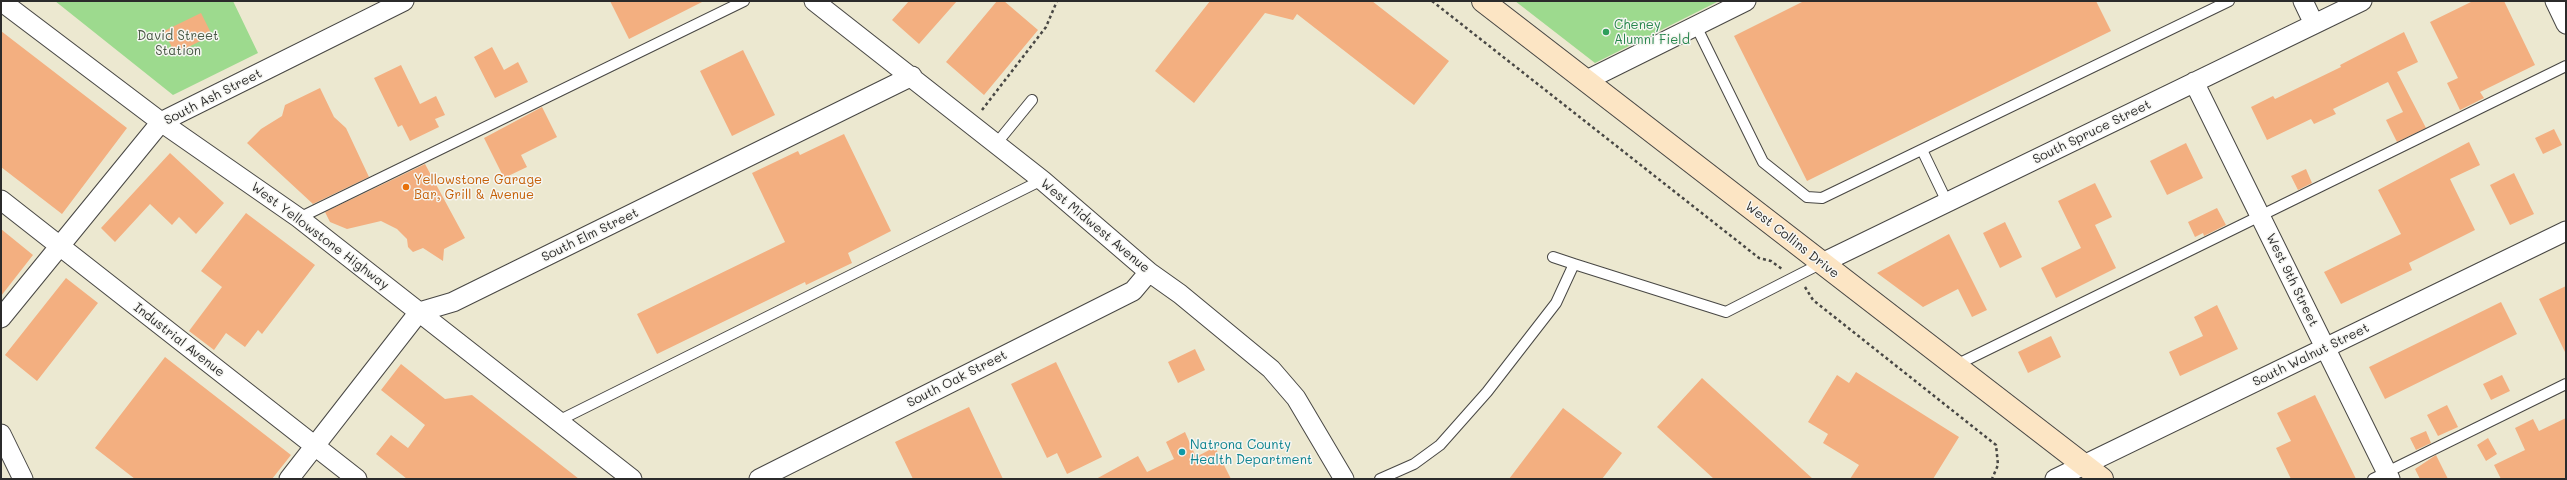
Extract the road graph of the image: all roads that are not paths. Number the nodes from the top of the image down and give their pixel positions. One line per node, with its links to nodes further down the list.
1 (1, 1): 19 (street, West Yellowstone Highway)
2 (404, 1): 19 (street, South Ash Street)
3 (744, 1): 26 (lane)
4 (814, 1): 15 (street, West Midwest Avenue)
5 (1483, 1): 16 (main road, West Collins Drive)
6 (1746, 1): 13 (street)
7 (2229, 1): 21 (lane)
8 (2303, 1): 11 (street)
9 (2362, 1): 11 (street, South Spruce Street)
10 (2555, 1): 12 (street)
11 (2314, 24): 17 (street, South Spruce Street)
12 (2566, 24)
13 (1696, 26): 16 (street); 21 (lane)
14 (2566, 66): 25 (lane)
15 (912, 76): 20 (street, West Midwest Avenue); 33 (street, South Elm Street)
16 (1587, 80): 30 (main road, West Collins Drive)
17 (2194, 82): 24 (street, South Spruce Street); 25 (street, West 9th Street)
18 (1032, 100): 20 (lane)
19 (161, 122): 26 (street, West Yellowstone Highway); 28 (street, South Ash Street)
20 (996, 144): 22 (street, West Midwest Avenue)
21 (1922, 150): 24 (lane)
22 (1042, 180): 32 (street, West Midwest Avenue); 38 (lane)
23 (1, 200): 28 (street, Industrial Avenue)
24 (1947, 202): 30 (street, South Spruce Street)
25 (2260, 216): 35 (street, West 9th Street); 36 (lane)
26 (299, 218): 33 (street, West Yellowstone Highway)
27 (2566, 231): 35 (street, South Walnut Street)
28 (60, 246): 34 (street, South Ash Street); 40 (street, Industrial Avenue)
29 (1553, 257): 31 (lane)
30 (1822, 263): 31 (lane); 36 (main road, West Collins Drive)
31 (1574, 264): 49 (lane)
32 (1149, 272): 47 (street, South Oak Street); 48 (street, West Midwest Avenue)
33 (419, 312): 38 (street, West Yellowstone Highway); 40 (street)
34 (1, 318)
35 (2325, 348): 41 (street, South Walnut Street); 42 (street, West 9th Street)
36 (1954, 366): 41 (main road, West Collins Drive)
37 (2566, 384): 42 (lane)
38 (558, 421): 46 (street, West Yellowstone Highway)
39 (1, 434): 43 (street)
40 (314, 445): 44 (street); 45 (street, Industrial Avenue)
41 (2084, 465): 50 (street, South Walnut Street); 51 (main road, West Collins Drive)
42 (2383, 477)
43 (23, 479)
44 (289, 479)
45 (357, 479)
46 (632, 479)
47 (759, 479)
48 (1344, 479)
49 (1380, 479)
50 (2056, 479)
51 (2102, 479)

